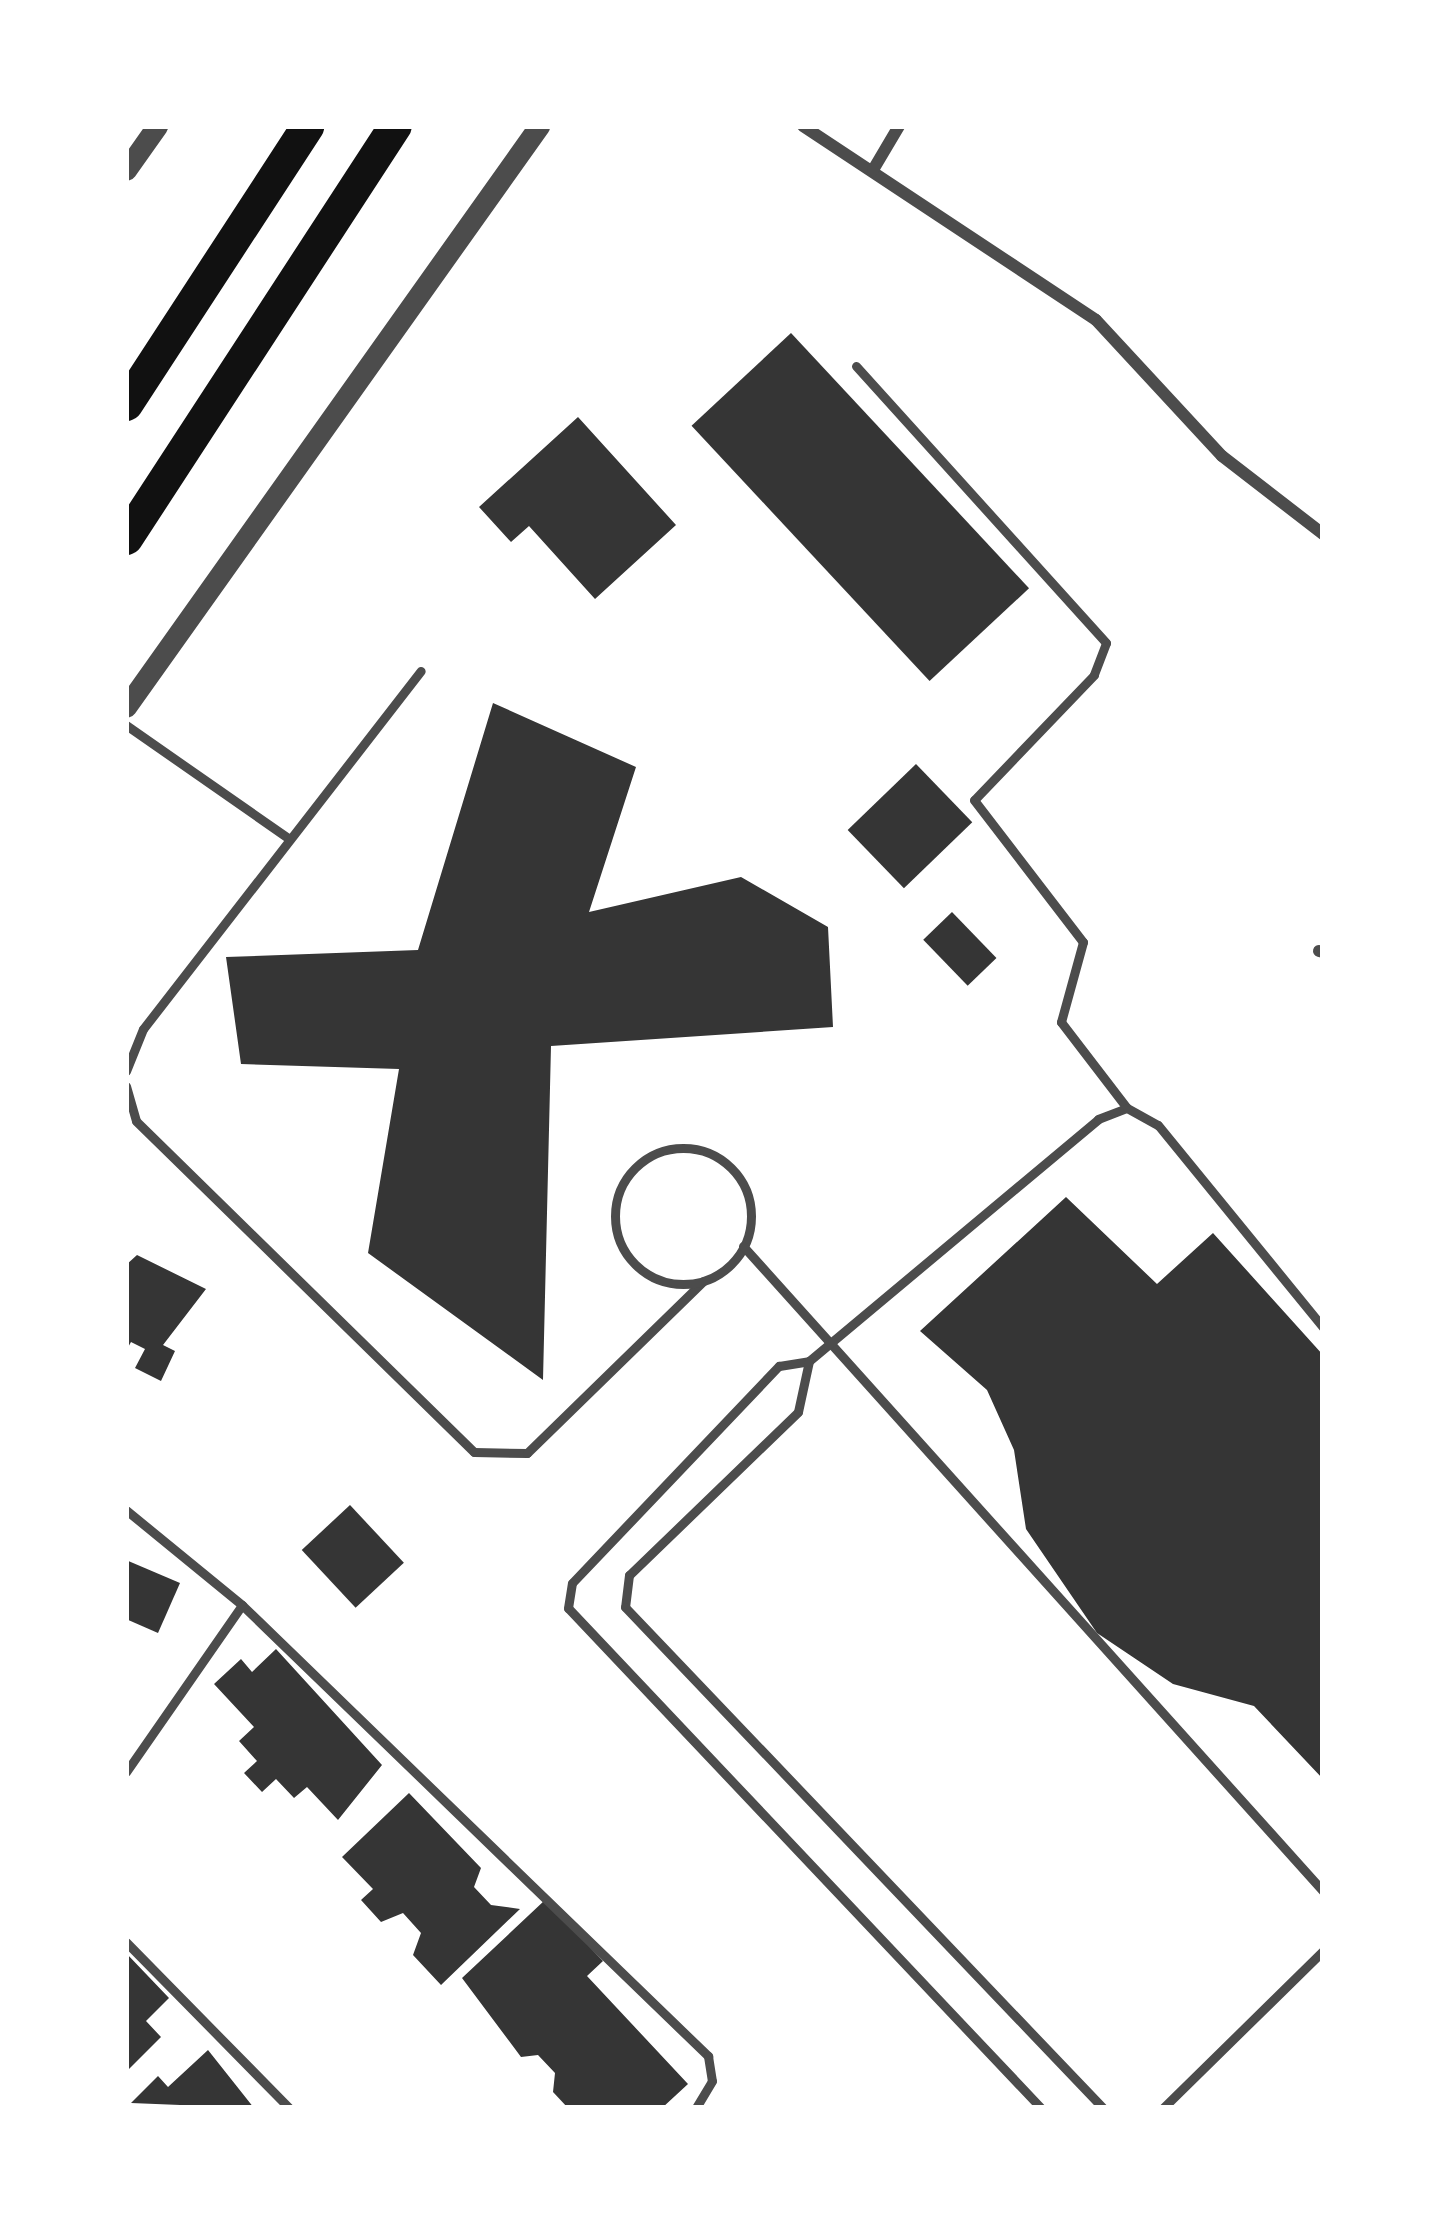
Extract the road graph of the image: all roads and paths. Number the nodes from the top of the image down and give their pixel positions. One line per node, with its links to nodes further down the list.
1 (157, 126): 7 (street)
2 (307, 126): 10 (highway)
3 (395, 126): 12 (highway)
4 (538, 126): 14 (street)
5 (803, 126): 8 (street)
6 (899, 126): 8 (street)
7 (126, 170)
8 (873, 170): 11 (street)
9 (856, 365): 19 (lane)
10 (126, 404)
11 (1323, 534)
12 (126, 538)
13 (421, 671): 16 (lane)
14 (126, 706)
15 (126, 725): 16 (lane)
16 (288, 838): 17 (lane)
17 (126, 1071)
18 (126, 1086): 21 (lane)
19 (1127, 1108): 22 (lane); 23 (lane)
20 (743, 1246): 21 (lane); 21 (lane); 23 (lane)
21 (704, 1281)
22 (1323, 1327)
23 (830, 1342): 24 (lane); 28 (lane)
24 (809, 1361): 33 (lane); 34 (lane)
25 (126, 1510): 26 (lane)
26 (242, 1604): 27 (lane); 32 (lane)
27 (126, 1772)
28 (1323, 1891)
29 (126, 1942): 31 (lane)
30 (1323, 1951): 35 (lane)
31 (289, 2108)
32 (696, 2108)
33 (1041, 2108)
34 (1103, 2108)
35 (1163, 2108)

